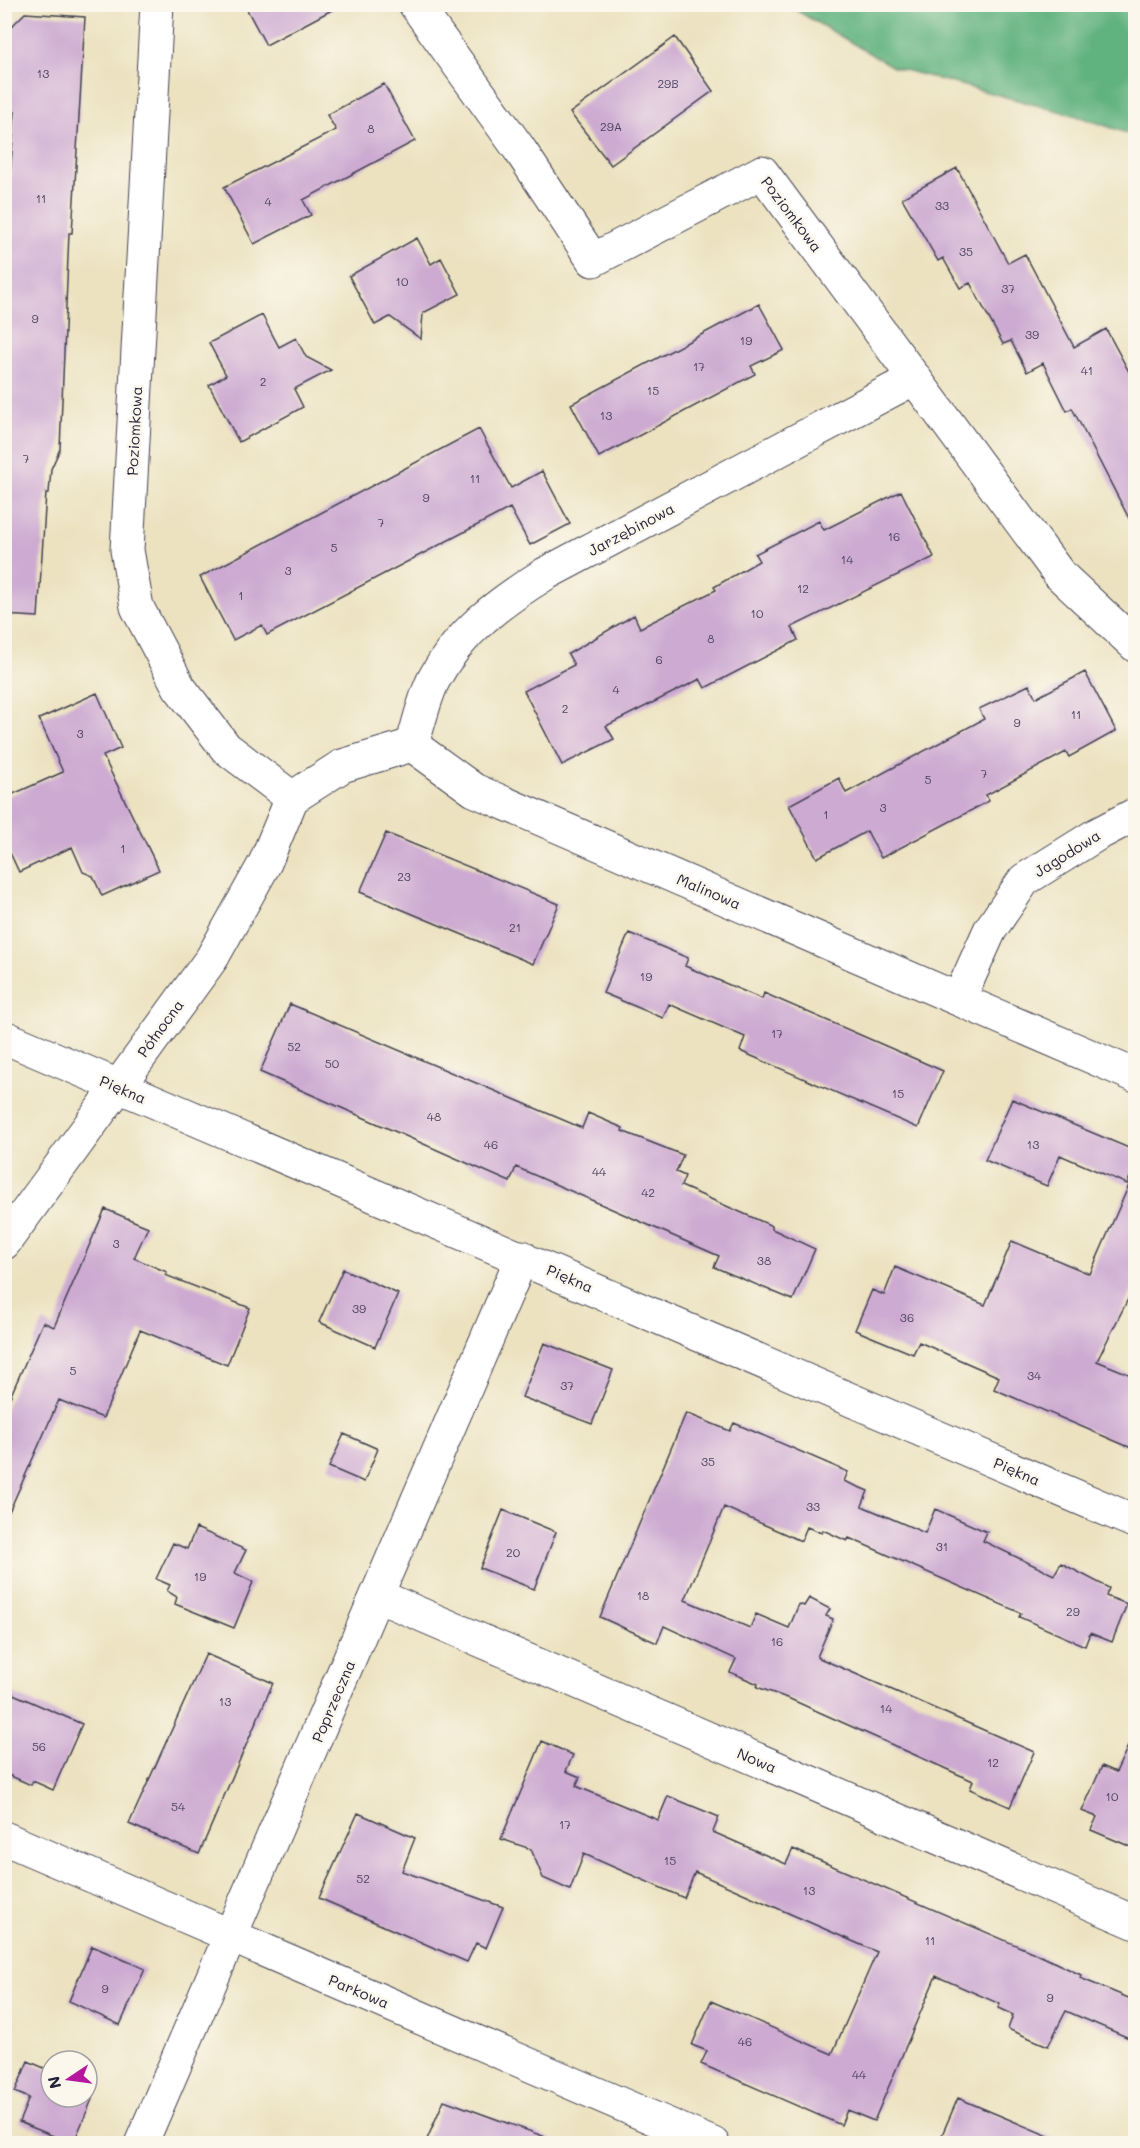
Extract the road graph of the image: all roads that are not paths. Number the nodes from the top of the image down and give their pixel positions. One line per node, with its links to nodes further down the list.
1 (157, 4): 6 (street, Poziomkowa)
2 (416, 4): 3 (street, Poziomkowa)
3 (915, 378): 4 (street, Poziomkowa); 5 (street, Jarzębinowa)
4 (1136, 646)
5 (412, 746): 6 (street); 8 (street, Malinowa)
6 (292, 798): 11 (street, Północna)
7 (1136, 814): 8 (street, Jagodowa)
8 (959, 999): 10 (street, Malinowa)
9 (4, 1037): 11 (street, Piękna)
10 (1136, 1077)
11 (117, 1086): 12 (street, Północna); 13 (street, Piękna)
12 (4, 1243)
13 (522, 1257): 14 (street, Piękna); 15 (street, Poprzeczna)
14 (1136, 1522)
15 (378, 1596): 17 (street, Nowa); 18 (street, Poprzeczna)
16 (4, 1838): 18 (street, Parkowa)
17 (1136, 1923)
18 (232, 1936): 19 (street, Poprzeczna); 20 (street, Parkowa)
19 (141, 2144)
20 (713, 2144)

